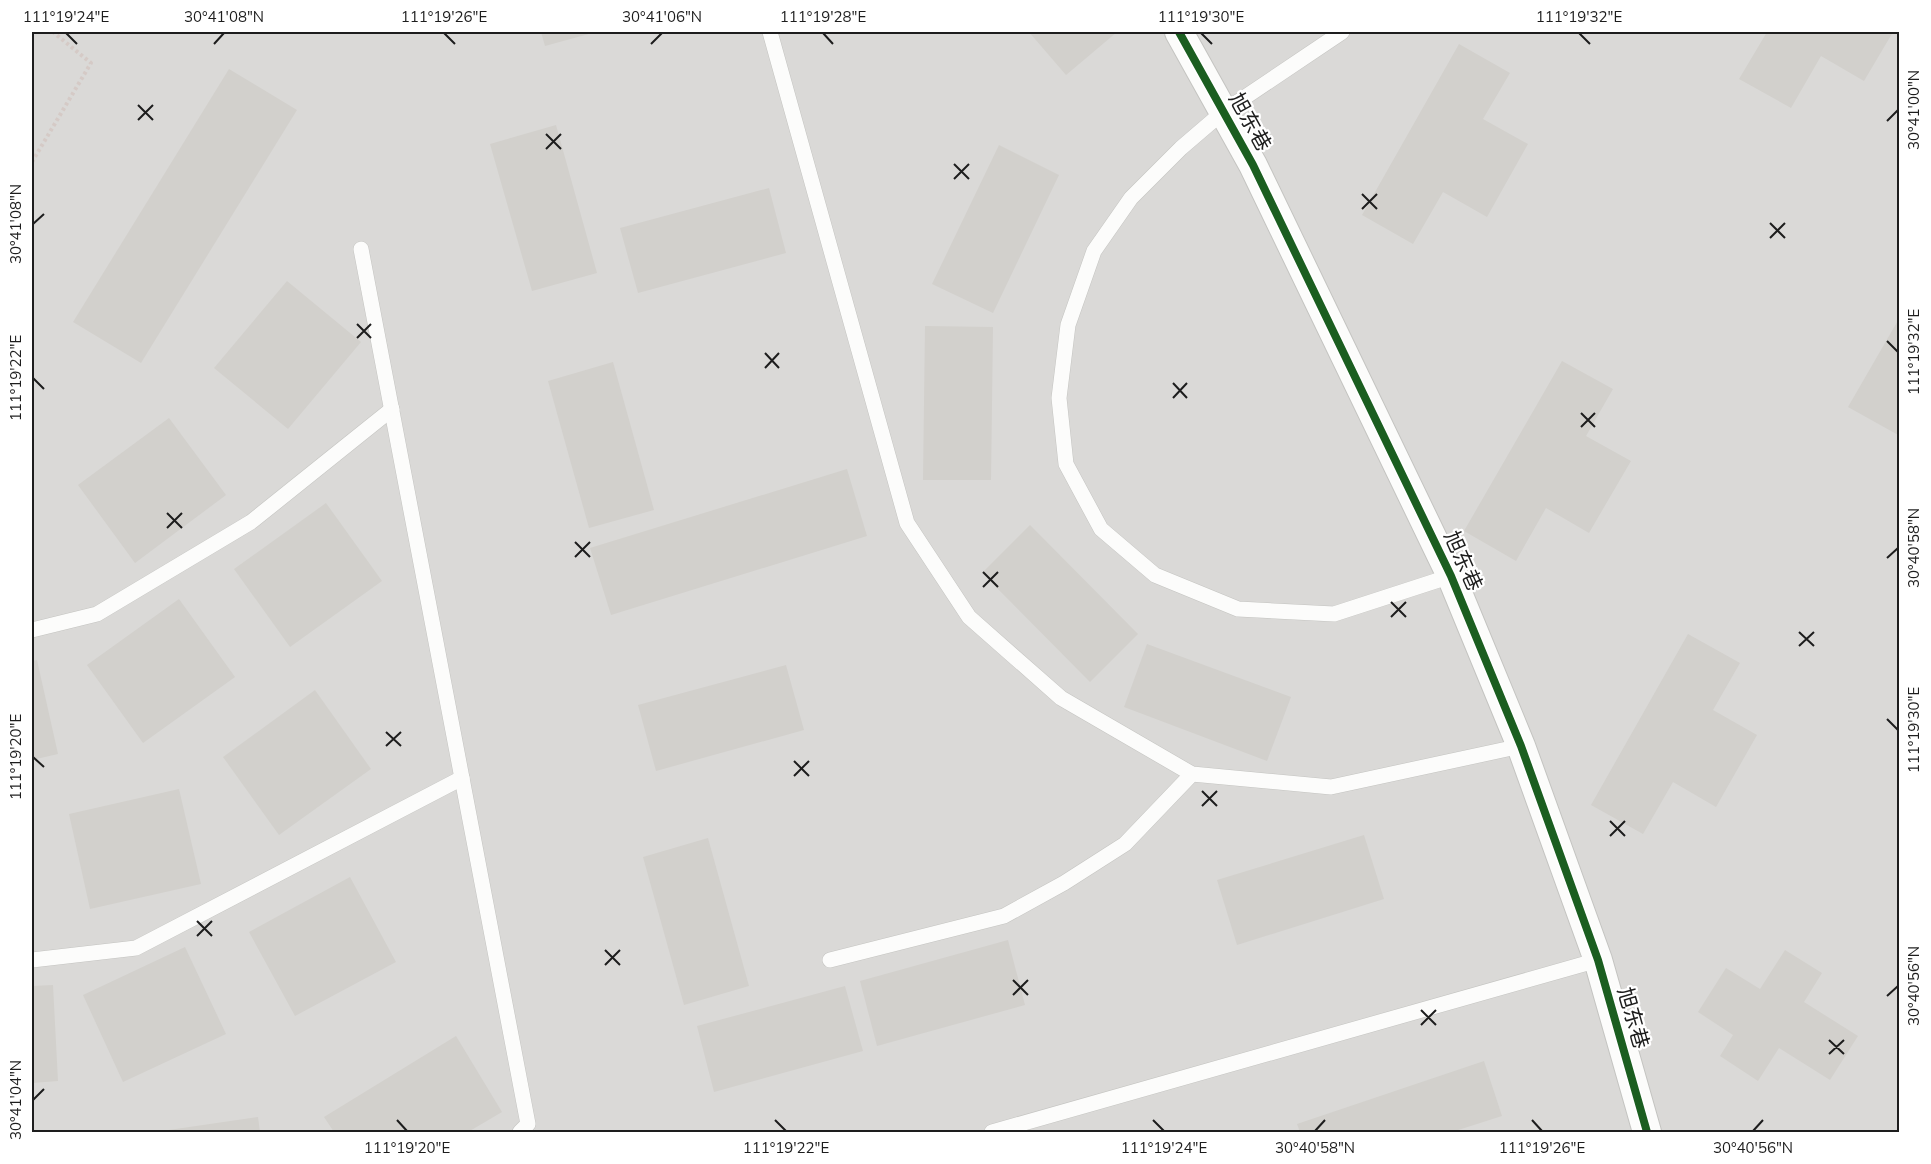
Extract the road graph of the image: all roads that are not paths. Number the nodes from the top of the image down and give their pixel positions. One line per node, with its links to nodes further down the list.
1 (770, 32): 10 (lane)
2 (1179, 32): 4 (street, 旭东巷)
3 (1342, 32): 4 (lane)
4 (1223, 112): 7 (street, 旭东巷); 7 (lane)
5 (361, 249): 6 (lane)
6 (392, 410): 8 (lane); 11 (lane)
7 (1451, 576): 9 (street, 旭东巷)
8 (32, 630)
9 (1521, 746): 10 (lane); 14 (street, 旭东巷)
10 (1192, 774): 13 (lane)
11 (462, 778): 12 (lane); 15 (lane)
12 (32, 960)
13 (830, 960)
14 (1598, 960): 16 (lane); 17 (street, 旭东巷)
15 (520, 1132)
16 (992, 1132)
17 (1647, 1132)

